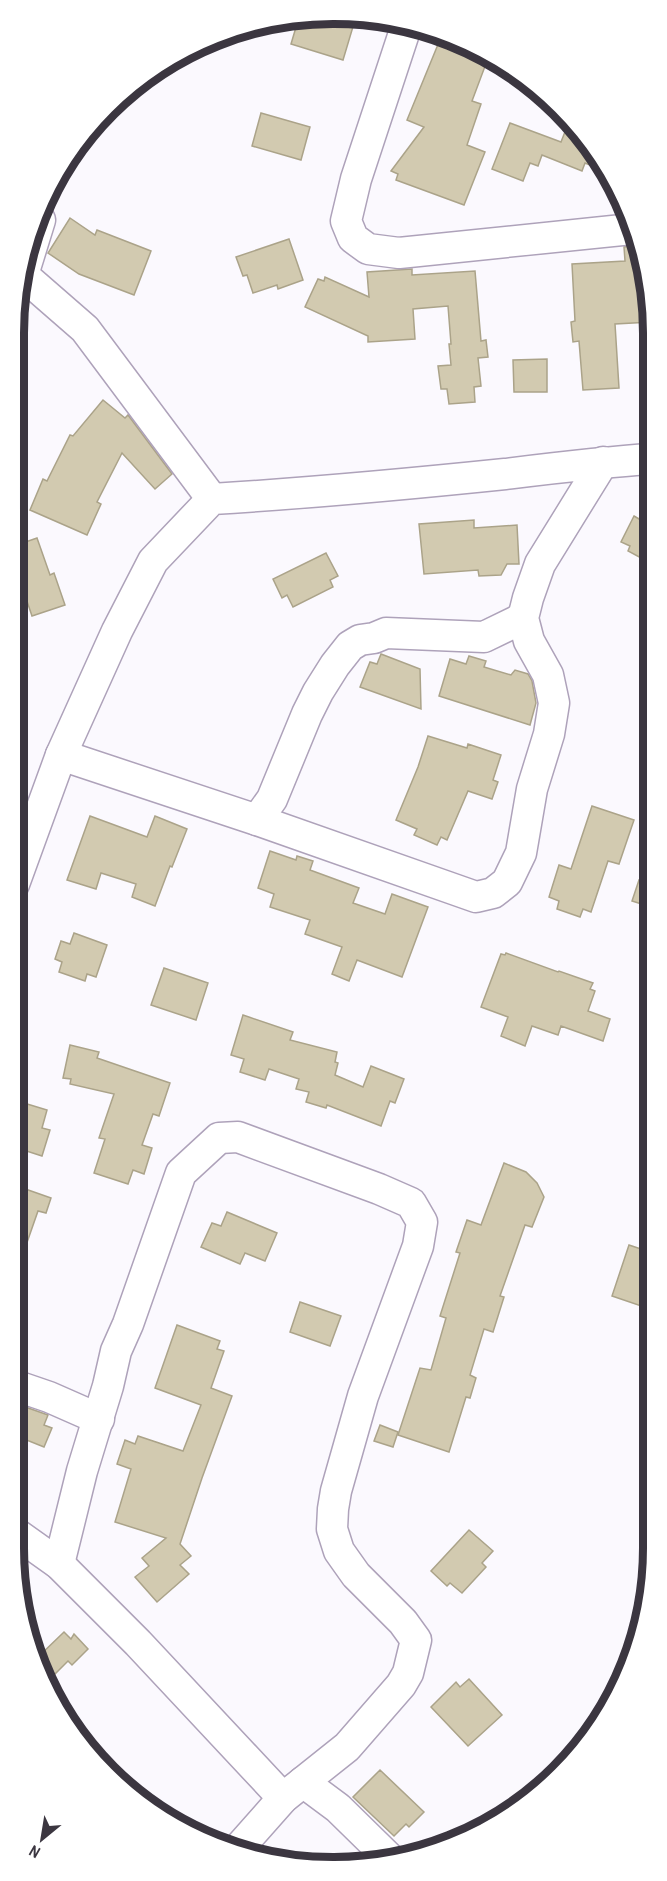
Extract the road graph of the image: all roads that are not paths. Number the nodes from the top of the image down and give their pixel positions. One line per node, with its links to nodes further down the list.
1 (404, 33): 2 (street)
2 (626, 231)
3 (29, 281): 6 (street)
4 (643, 460): 5 (street)
5 (603, 462): 6 (street); 7 (street)
6 (212, 499): 8 (street)
7 (523, 618): 9 (street); 9 (street)
8 (60, 755): 9 (street); 10 (street)
9 (257, 820)
10 (24, 856)
11 (24, 1388): 12 (street)
12 (99, 1419): 14 (street); 15 (street)
13 (24, 1539): 14 (street)
14 (59, 1564): 15 (street)
15 (293, 1790): 16 (street); 17 (street)
16 (243, 1843)
17 (383, 1853)

